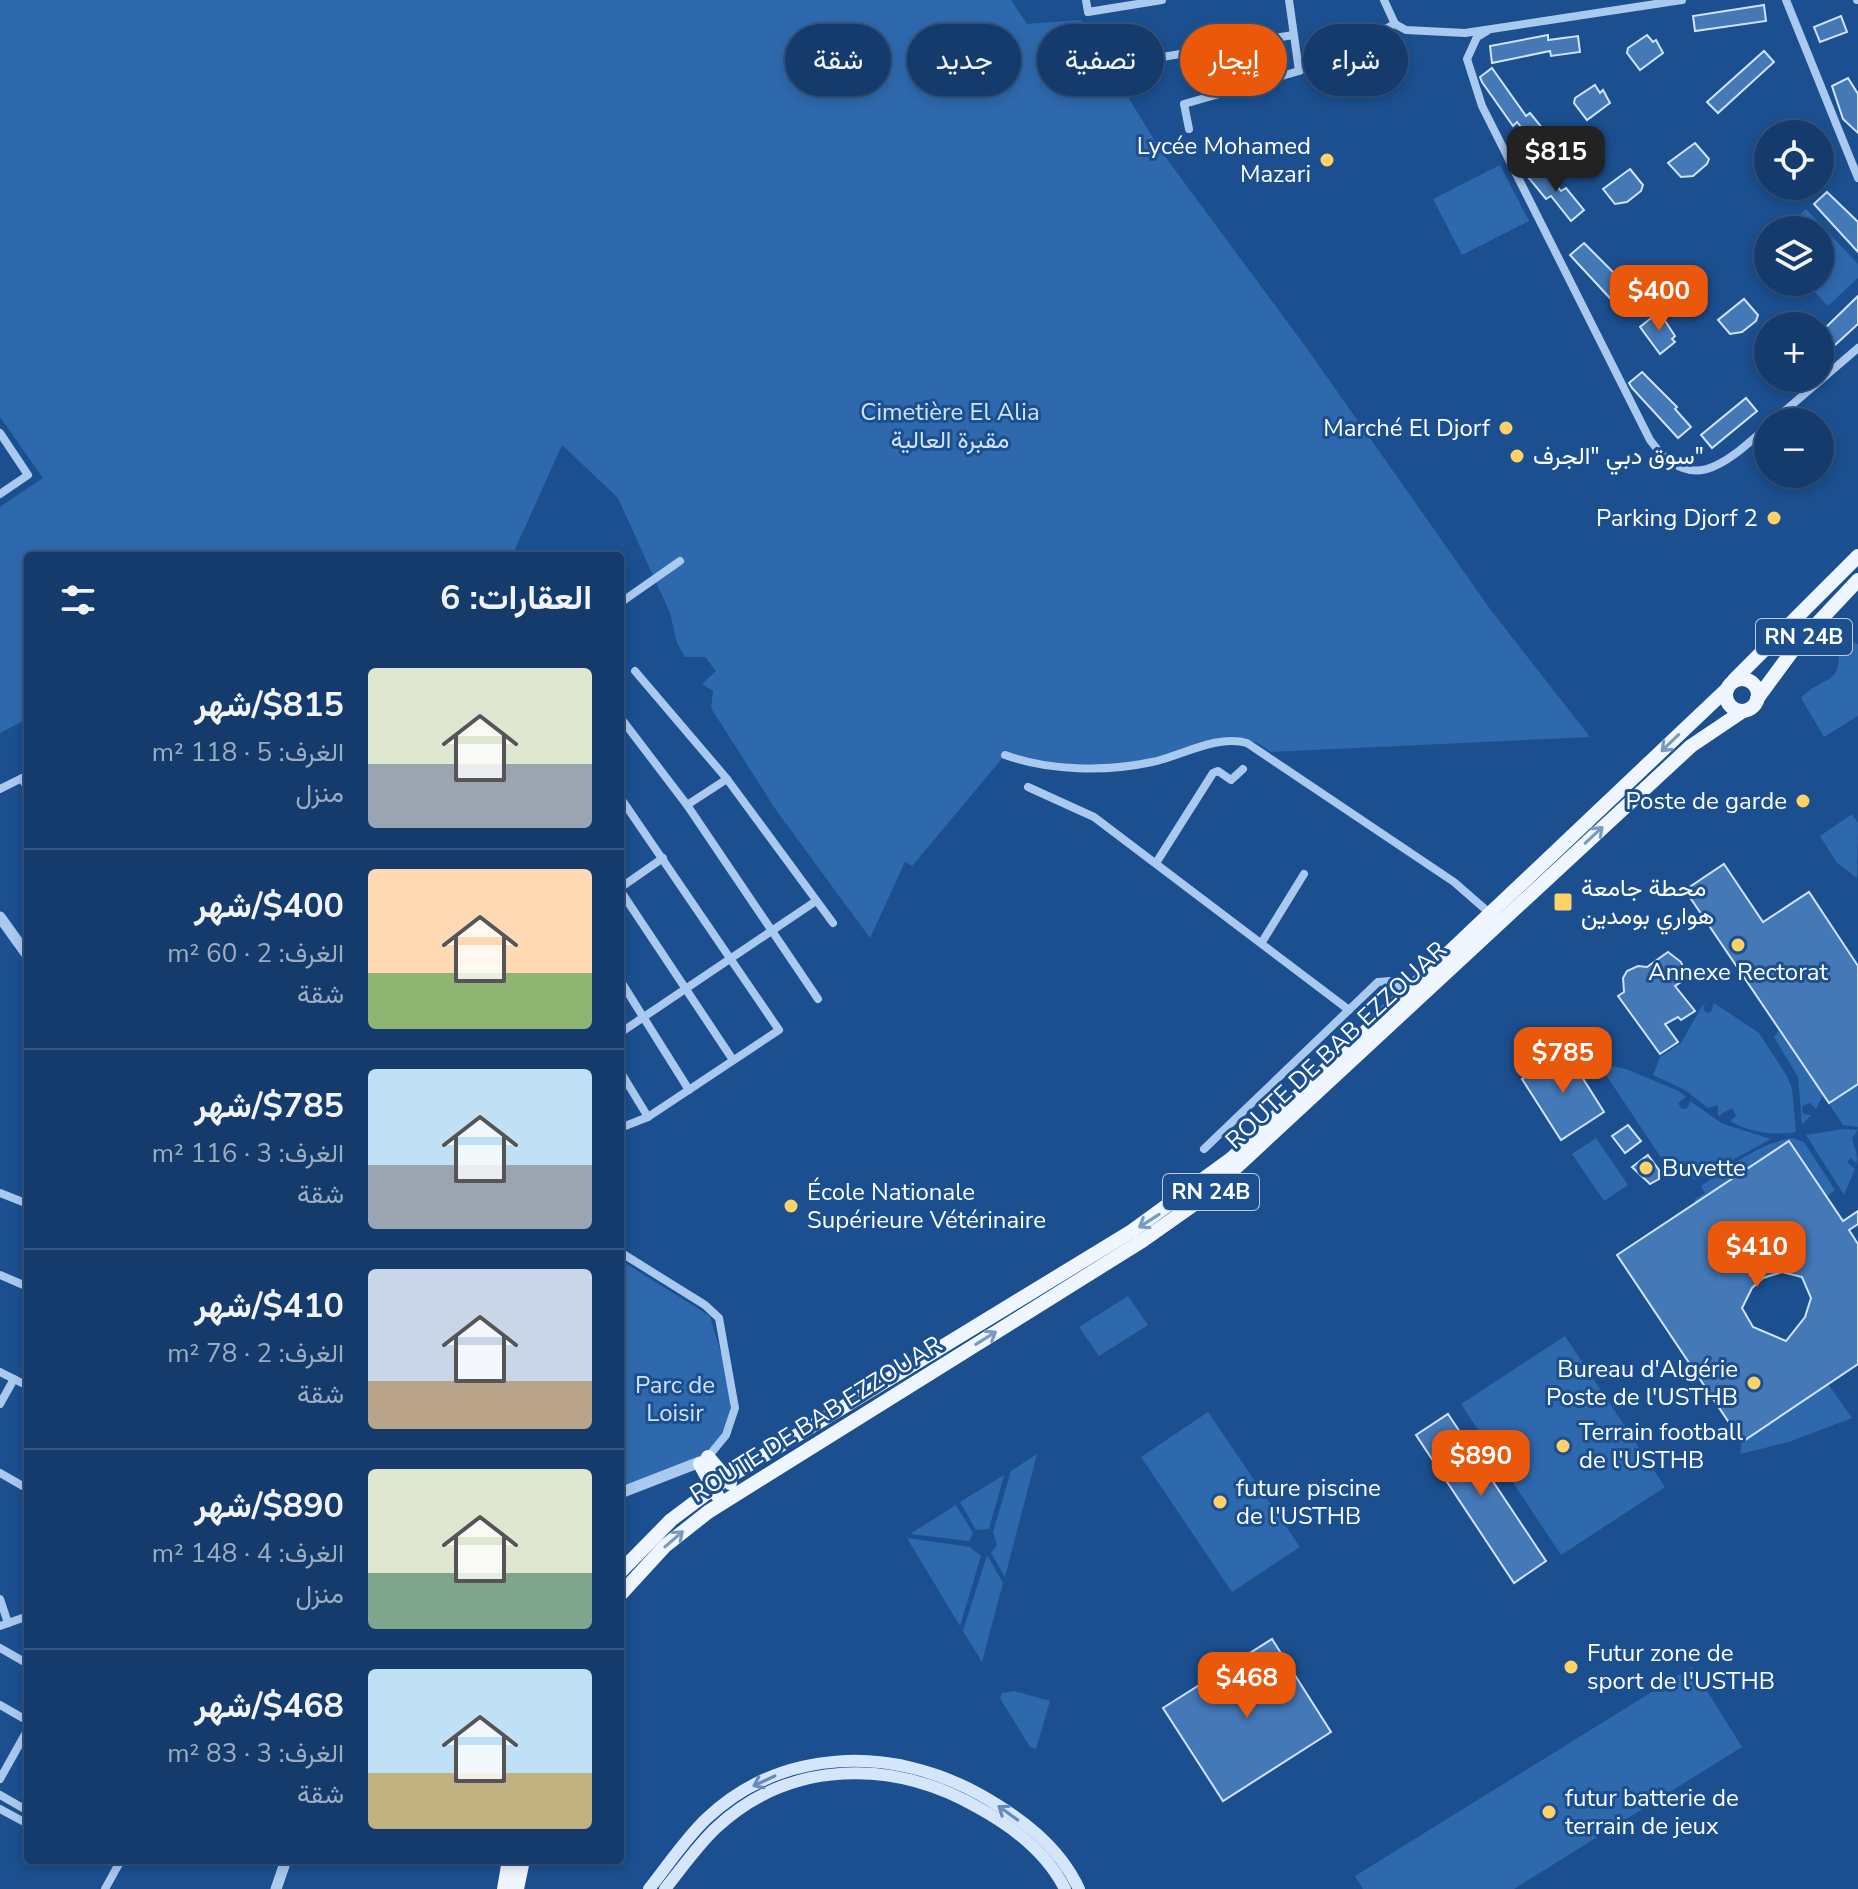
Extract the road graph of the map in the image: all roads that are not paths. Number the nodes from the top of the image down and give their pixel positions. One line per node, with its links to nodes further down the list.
1 (1086, 0): 2 (street)
2 (1162, 0)
3 (1289, 0): 10 (street)
4 (1384, 0): 7 (street)
5 (1682, 0): 9 (street)
6 (1786, 0): 15 (street)
7 (1395, 24)
8 (1408, 29): 9 (street)
9 (1487, 31): 19 (street)
10 (1293, 35): 11 (street); 13 (street)
11 (1164, 57)
12 (1303, 69): 13 (street)
13 (1299, 71): 14 (street)
14 (1189, 129)
15 (1858, 178)
16 (1858, 348): 17 (street)
17 (1789, 408)
18 (0, 433): 20 (street)
19 (1754, 438)
20 (0, 494)
21 (1858, 556): 26 (main road, ROUTE DE BAB EZZOUAR)
22 (680, 561): 24 (street)
23 (1858, 580): 27 (main road, RN 24B)
24 (624, 600)
25 (635, 671): 32 (street)
26 (1730, 685): 27 (main road); 28 (main road); 39 (main road, ROUTE DE BAB EZZOUAR, one-way to 39)
27 (1757, 699): 28 (main road)
28 (1743, 711): 39 (main road, ROUTE DE BAB EZZOUAR / RN 24B, one-way to 28)
29 (624, 727): 37 (street)
30 (1005, 755): 46 (street)
31 (1243, 769): 40 (street)
32 (727, 779): 37 (street); 44 (street)
33 (24, 782): 35 (street)
34 (1028, 787): 40 (street)
35 (0, 789)
36 (624, 803): 38 (street)
37 (687, 805): 48 (street)
38 (663, 858): 42 (street); 51 (street)
39 (1556, 861): 46 (main road, ROUTE DE BAB EZZOUAR / RN 24B)
40 (1156, 863): 49 (street)
41 (1304, 874): 49 (street)
42 (624, 886)
43 (624, 895): 53 (street)
44 (816, 901): 47 (street); 48 (street)
45 (0, 917): 50 (street)
46 (1495, 918): 54 (main road, ROUTE DE BAB EZZOUAR); 80 (main road, ROUTE DE BAB EZZOUAR / RN 24B, one-way to 46)
47 (833, 923)
48 (773, 928): 51 (street); 55 (street)
49 (1262, 942): 56 (street)
50 (24, 950)
51 (729, 957): 53 (street); 59 (street)
52 (624, 986): 57 (street)
53 (687, 987): 57 (street); 59 (street)
54 (1408, 992): 56 (street); 76 (main road, ROUTE DE BAB EZZOUAR, one-way to 76)
55 (818, 999)
56 (1349, 1010): 64 (street)
57 (644, 1015): 58 (street); 61 (street)
58 (624, 1030)
59 (733, 1060): 61 (street)
60 (624, 1078): 62 (street)
61 (689, 1090): 62 (street)
62 (648, 1117): 63 (street)
63 (624, 1126)
64 (1204, 1149)
65 (0, 1193): 66 (street)
66 (24, 1202)
67 (624, 1254): 74 (street)
68 (0, 1275): 69 (street)
69 (24, 1283)
70 (0, 1372): 71 (street)
71 (14, 1379): 72 (street); 73 (street)
72 (24, 1384)
73 (0, 1404)
74 (704, 1460): 76 (main road); 78 (main road); 79 (street)
75 (0, 1473): 77 (street)
76 (727, 1478): 78 (main road, ROUTE DE BAB EZZOUAR); 80 (main road)
77 (24, 1487)
78 (711, 1489): 80 (main road); 81 (main road, ROUTE DE BAB EZZOUAR)
79 (624, 1491)
80 (729, 1498): 82 (main road, ROUTE DE BAB EZZOUAR / RN 24B, one-way to 80)
81 (624, 1568)
82 (624, 1591)
83 (0, 1599): 85 (street)
84 (24, 1617): 85 (street)
85 (4, 1624)
86 (0, 1648): 87 (street)
87 (24, 1662)
88 (0, 1705): 89 (street)
89 (24, 1719)
90 (24, 1736): 91 (street)
91 (0, 1779)
92 (0, 1795): 94 (street)
93 (0, 1809): 95 (street)
94 (24, 1809)
95 (24, 1822)
96 (119, 1864): 100 (street)
97 (285, 1864): 101 (street)
98 (508, 1864): 102 (main road)
99 (522, 1864): 103 (main road)
100 (105, 1889)
101 (276, 1889)
102 (504, 1889)
103 (517, 1889)
104 (649, 1889): 107 (main road, one-way to 104)
105 (665, 1889): 106 (main road)
106 (1065, 1889)
107 (1079, 1889)

